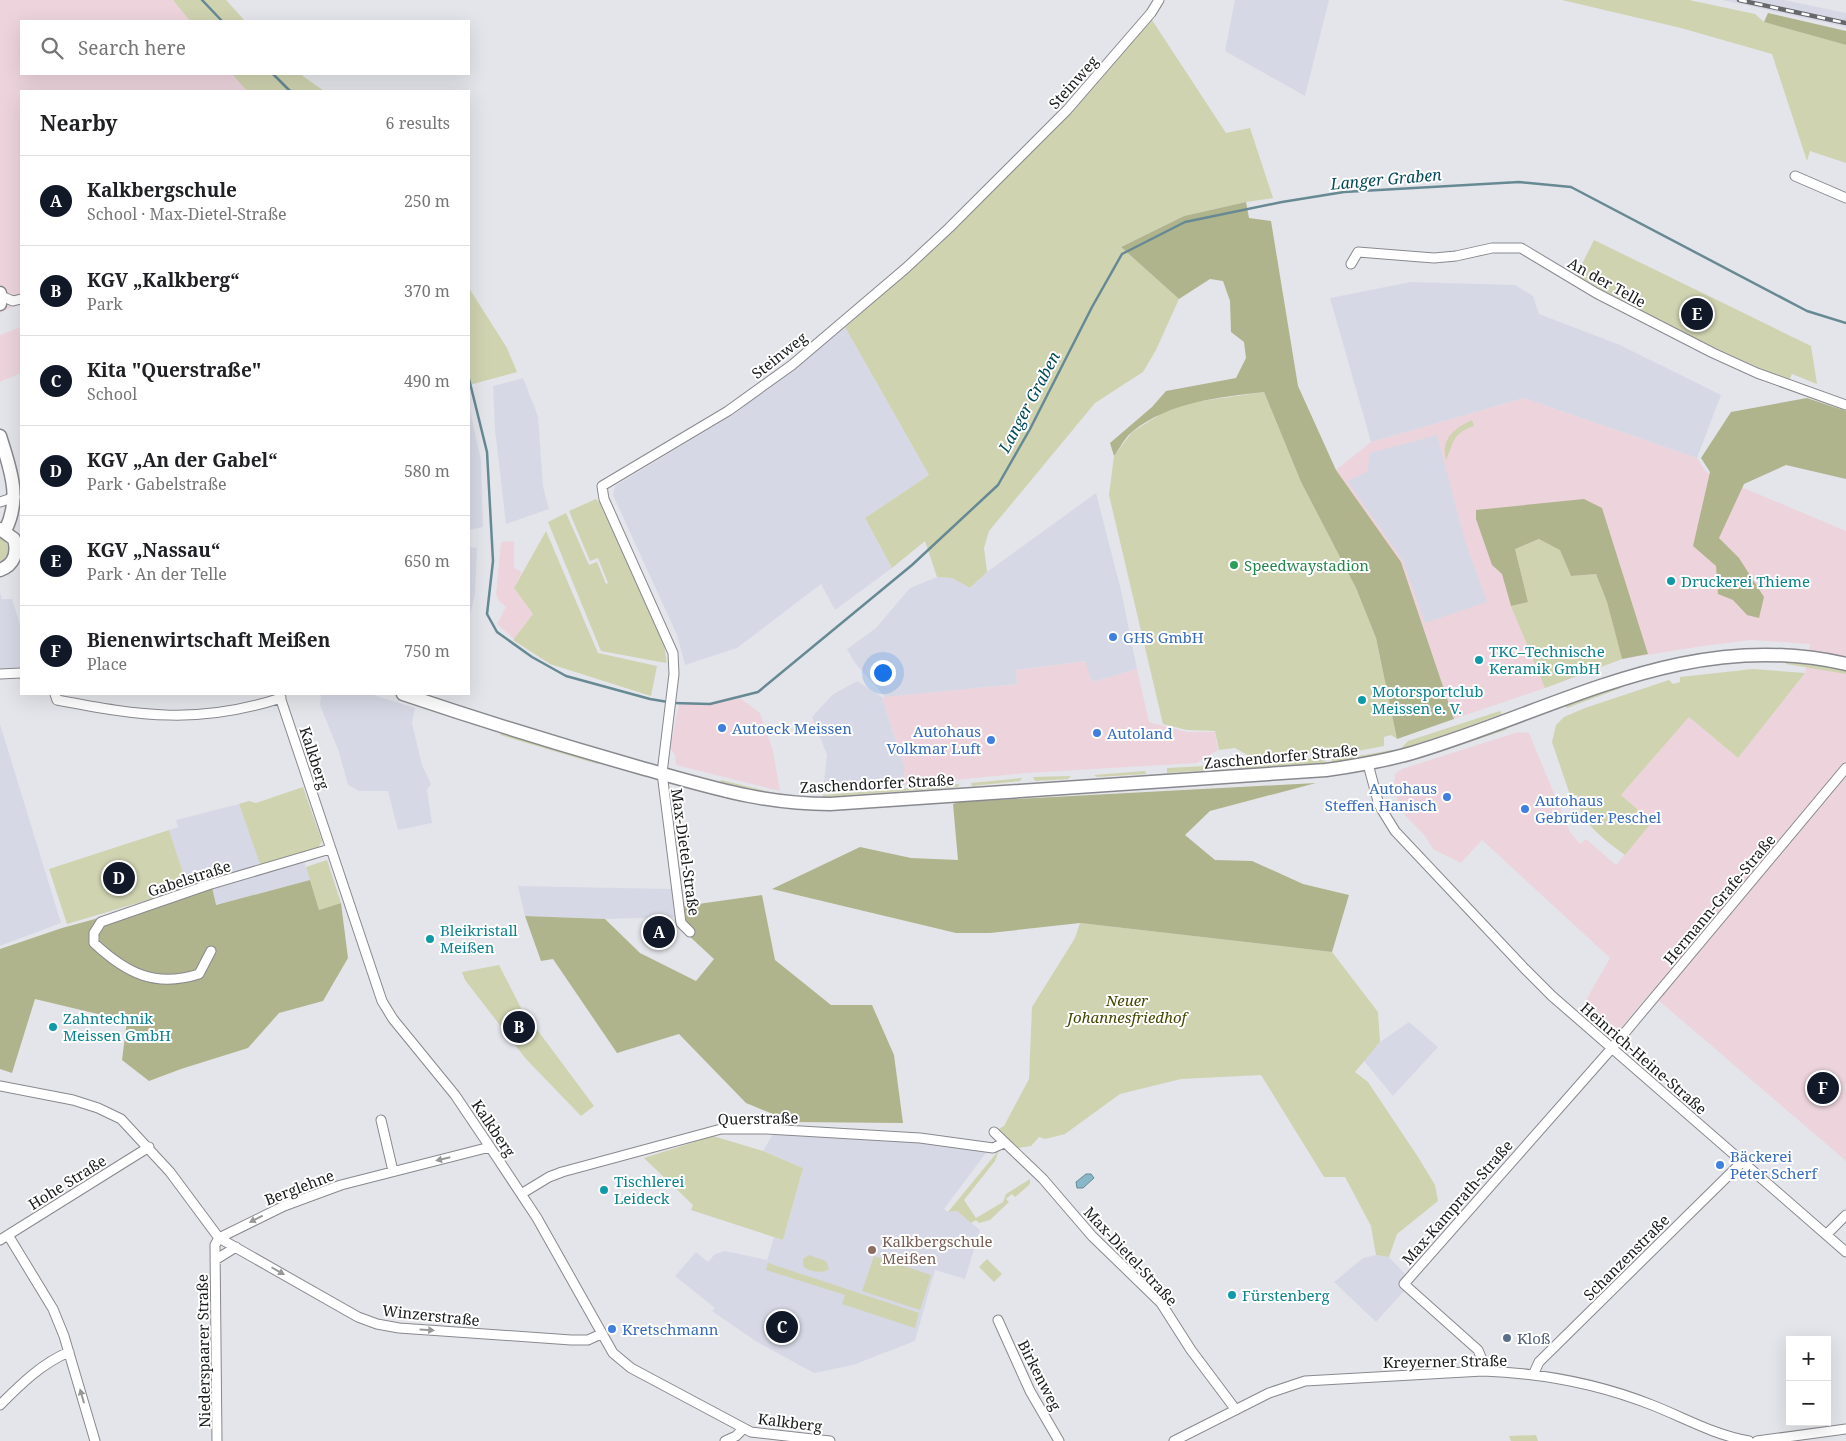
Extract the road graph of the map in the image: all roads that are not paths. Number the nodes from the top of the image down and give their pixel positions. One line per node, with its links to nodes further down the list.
1 (1159, 0): 22 (street, Steinweg)
2 (1795, 176): 3 (street)
3 (1846, 198)
4 (1351, 264): 7 (street, An der Telle)
5 (0, 298): 6 (street)
6 (20, 299)
7 (1846, 405)
8 (0, 436): 9 (street)
9 (15, 497): 10 (street); 11 (street)
10 (0, 502)
11 (3, 530): 12 (street)
12 (17, 565): 13 (street)
13 (0, 570)
14 (1846, 664): 20 (street, Zaschendorfer Straße)
15 (0, 674): 16 (street)
16 (20, 674)
17 (55, 695): 19 (street)
18 (406, 695): 22 (street, Zaschendorfer Straße)
19 (280, 696): 23 (street, Kalkberg)
20 (1368, 764): 22 (street, Zaschendorfer Straße); 24 (street, Zaschendorfer Straße)
21 (1846, 768): 27 (street, Hermann-Grafe-Straße)
22 (662, 773): 25 (street, Max-Dietel-Straße)
23 (330, 849): 26 (street, Gabelstraße); 33 (street, Kalkberg)
24 (1435, 873): 27 (street, Heinrich-Heine-Straße)
25 (690, 932)
26 (211, 951)
27 (1612, 1048): 34 (street, Heinrich-Heine-Straße); 47 (street, Max-Kamprath-Straße)
28 (0, 1086): 32 (street)
29 (381, 1120): 35 (street)
30 (994, 1132): 31 (street, Max-Dietel-Straße)
31 (1004, 1142): 36 (street, Querstraße); 50 (street, Max-Dietel-Straße)
32 (149, 1147): 39 (street, Hohe Straße); 40 (street)
33 (490, 1147): 35 (street, Berglehne, one-way to 35); 36 (street, Kalkberg)
34 (1742, 1162): 38 (street, Heinrich-Heine-Straße); 48 (street, Schanzenstraße)
35 (393, 1171): 40 (street, Berglehne, one-way to 40)
36 (521, 1194): 45 (street, Kalkberg)
37 (1846, 1216): 38 (street)
38 (1827, 1234): 42 (street, Heinrich-Heine-Straße)
39 (4, 1238): 46 (street)
40 (219, 1238): 41 (street, Winzerstraße); 43 (street, Niederspaarer Straße)
41 (236, 1247): 43 (street, Niederspaarer Straße); 45 (street, Winzerstraße, one-way to 45)
42 (1846, 1252)
43 (215, 1260): 54 (street, Niederspaarer Straße)
44 (998, 1320): 57 (street, Birkenweg)
45 (601, 1334): 51 (street, Kalkberg)
46 (69, 1352): 49 (street); 53 (street, one-way to 46)
47 (1483, 1371): 48 (street, Kreyerner Straße); 50 (street, Kreyerner Straße)
48 (1533, 1375): 59 (street, Kreyerner Straße)
49 (0, 1405)
50 (1236, 1410): 58 (street, Kreyerner Straße)
51 (744, 1429): 55 (street); 56 (street, Kalkberg)
52 (1846, 1430): 60 (street)
53 (95, 1441)
54 (217, 1441)
55 (725, 1441)
56 (830, 1441)
57 (1059, 1441)
58 (1174, 1441)
59 (1749, 1441)
60 (1757, 1441)

